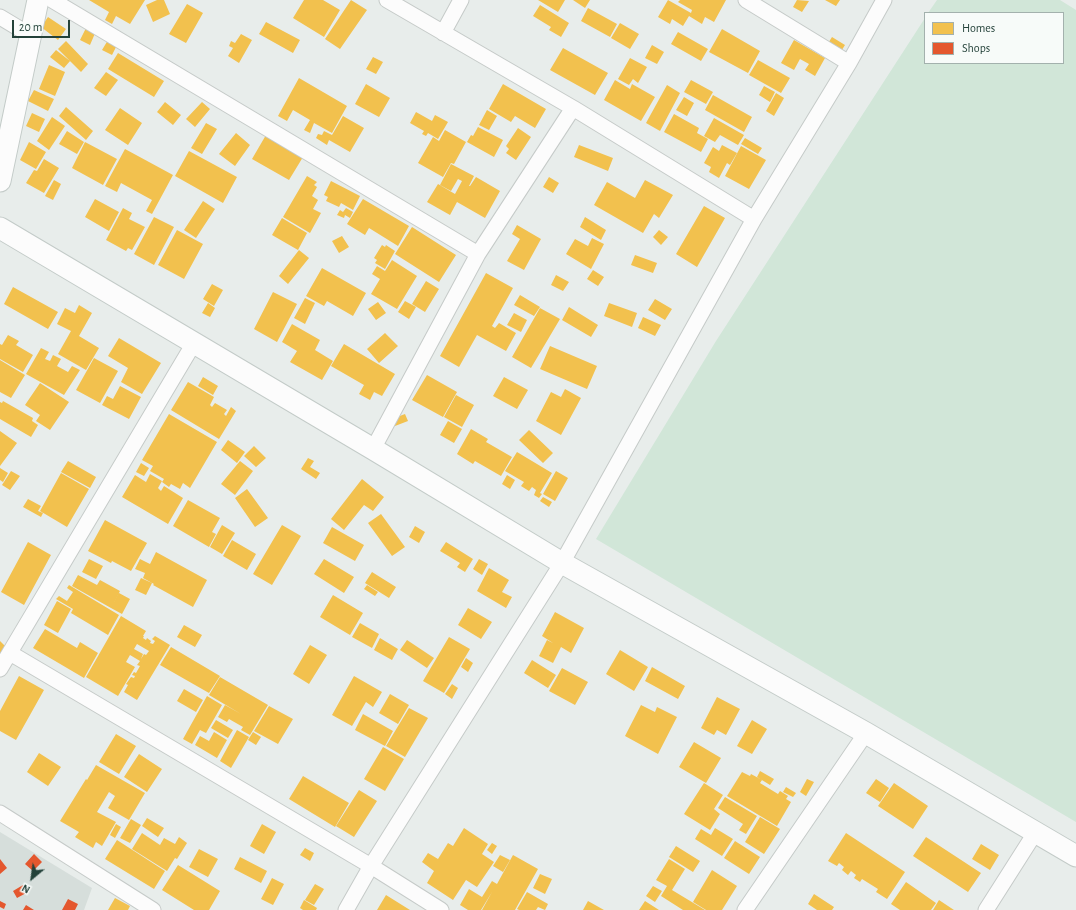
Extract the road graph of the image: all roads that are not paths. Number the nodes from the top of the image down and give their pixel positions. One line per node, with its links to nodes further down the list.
1 (38, 0): 9 (street)
2 (52, 0): 15 (street)
3 (387, 0): 8 (street)
4 (461, 0): 8 (street)
5 (746, 0): 10 (street)
6 (884, 0): 10 (street)
7 (0, 17): 9 (street)
8 (443, 33): 11 (street)
9 (30, 35): 12 (street)
10 (849, 63): 13 (street)
11 (573, 108): 13 (street); 15 (street)
12 (0, 176)
13 (754, 219): 18 (street)
14 (0, 228): 16 (street)
15 (478, 254): 17 (street)
16 (194, 342): 17 (street); 19 (street)
17 (373, 449): 18 (street)
18 (562, 563): 21 (street); 25 (street)
19 (10, 653): 20 (street); 25 (street)
20 (0, 669)
21 (866, 733): 23 (street); 29 (street)
22 (0, 813): 26 (street)
23 (1035, 833): 24 (street); 30 (street)
24 (1076, 856)
25 (371, 866): 27 (street); 28 (street)
26 (153, 910)
27 (346, 910)
28 (441, 910)
29 (745, 910)
30 (986, 910)

